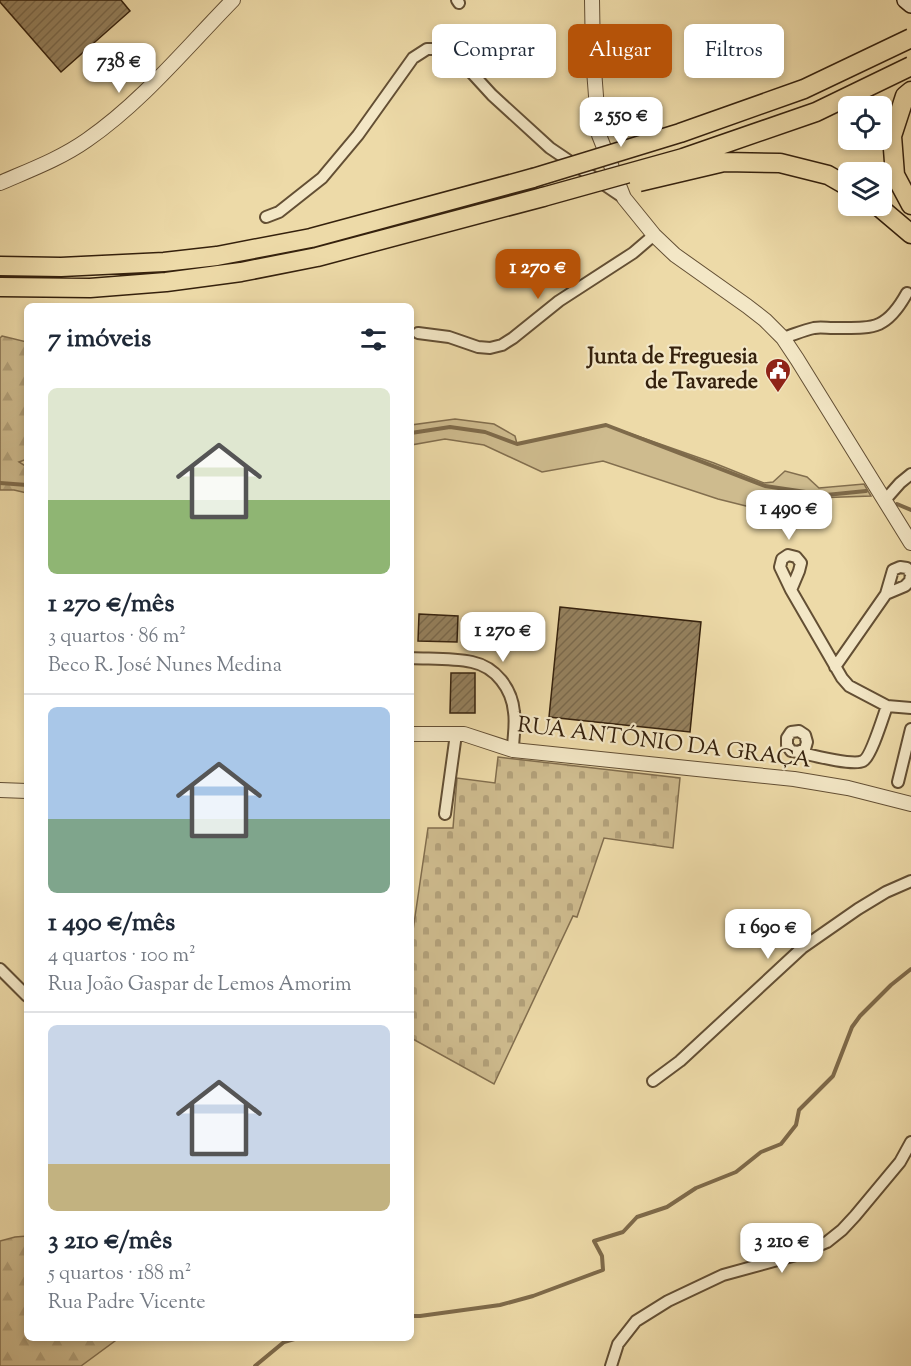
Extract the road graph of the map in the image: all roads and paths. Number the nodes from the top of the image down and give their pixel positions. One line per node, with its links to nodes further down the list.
1 (232, 0): 9 (street)
2 (592, 0): 11 (street)
3 (905, 0): 4 (main road)
4 (911, 5)
5 (911, 38): 17 (main road, bridge)
6 (911, 66): 10 (main road, bridge)
7 (911, 91): 12 (main road)
8 (838, 181): 10 (main road, bridge)
9 (0, 183)
10 (575, 188): 18 (main road, bridge)
11 (624, 198): 14 (street); 16 (street)
12 (911, 205)
13 (890, 216): 15 (main road)
14 (266, 217)
15 (911, 234)
16 (654, 235): 20 (street); 21 (street)
17 (0, 266)
18 (0, 287)
19 (907, 293): 21 (street)
20 (418, 333)
21 (783, 338): 23 (street)
22 (911, 474): 23 (street)
23 (885, 500): 24 (street)
24 (911, 543)
25 (791, 590): 28 (street)
26 (886, 594): 28 (street)
27 (414, 658): 34 (street)
28 (835, 667): 29 (street)
29 (887, 706): 30 (street); 35 (street)
30 (911, 708)
31 (911, 729): 36 (street)
32 (414, 734): 33 (street, RUA ANTÓNIO DA GRAÇA)
33 (456, 734): 34 (street, RUA ANTÓNIO DA GRAÇA); 40 (street)
34 (513, 750): 39 (street, RUA ANTÓNIO DA GRAÇA)
35 (798, 752)
36 (898, 782)
37 (0, 790): 38 (street)
38 (24, 791)
39 (911, 804)
40 (445, 814)
41 (911, 881): 44 (street)
42 (0, 969): 43 (street)
43 (24, 993)
44 (653, 1081)
45 (911, 1142): 46 (street)
46 (611, 1366)

